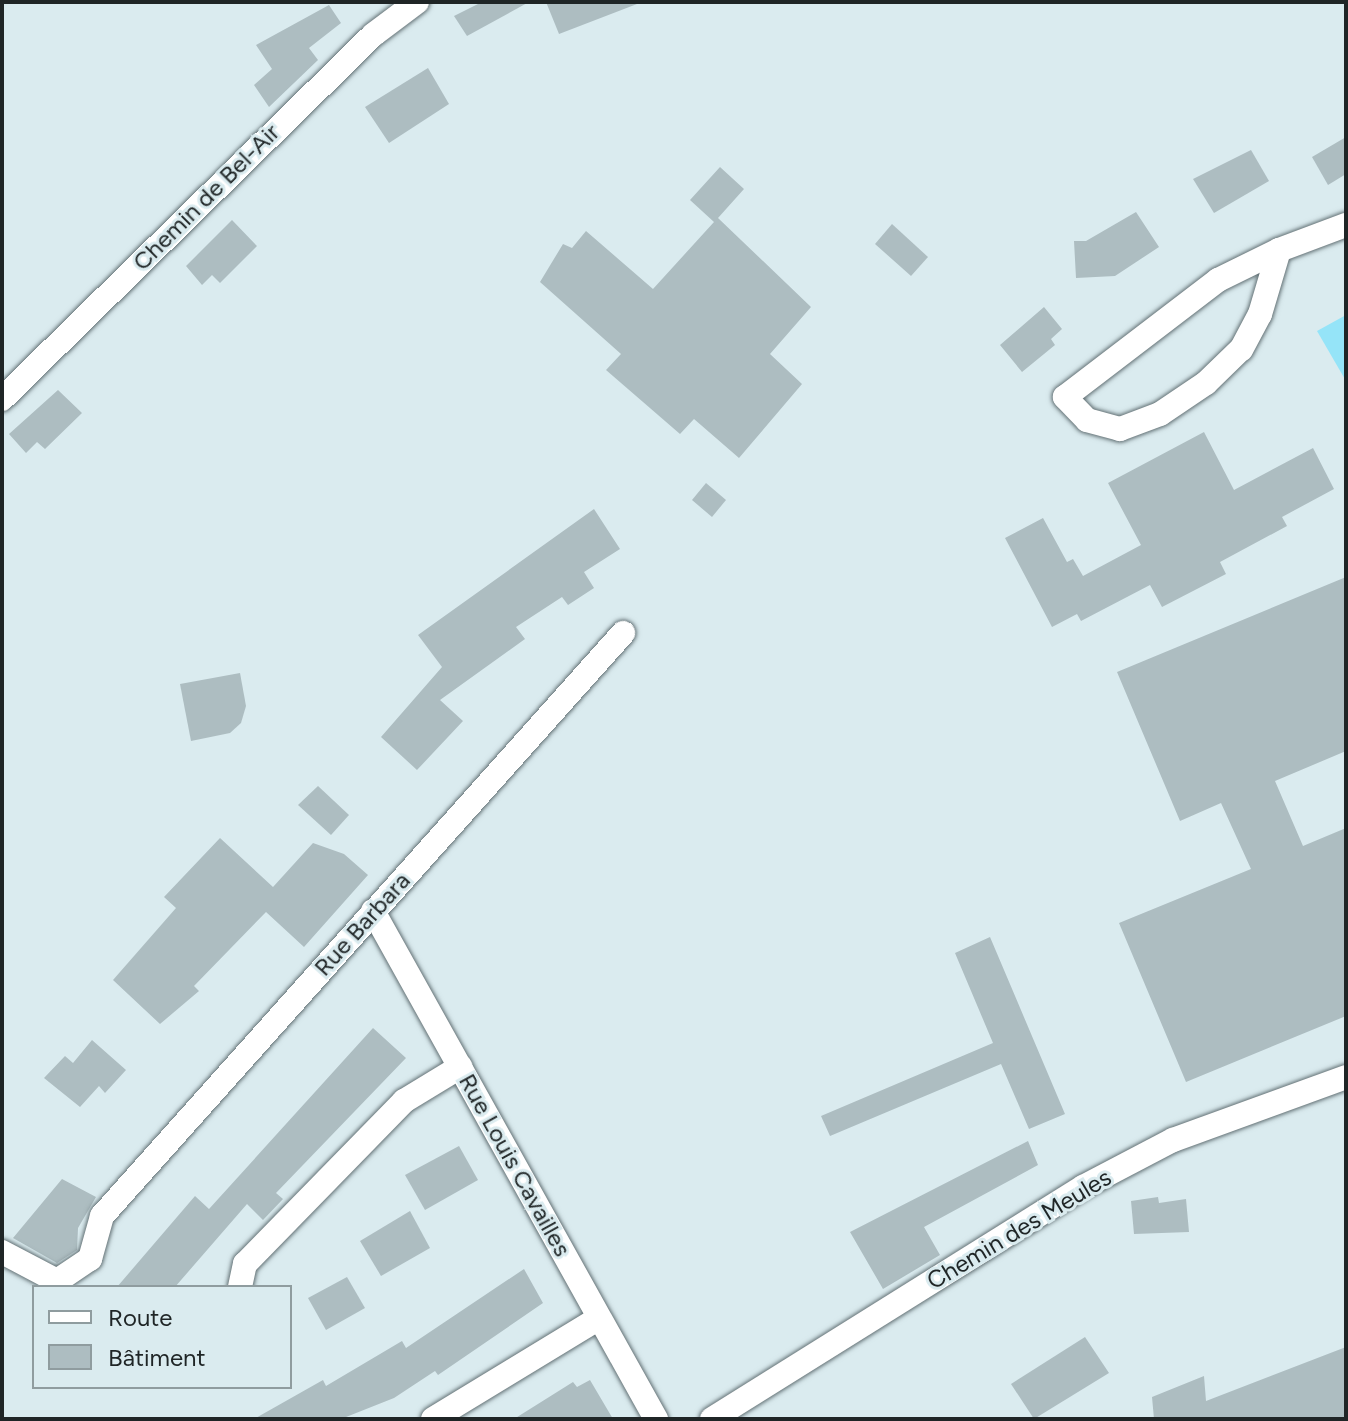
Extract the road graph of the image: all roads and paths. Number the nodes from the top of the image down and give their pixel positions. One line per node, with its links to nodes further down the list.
1 (417, 2): 4 (street, Chemin de Bel-Air)
2 (1346, 225): 3 (street)
3 (1279, 250): 3 (street)
4 (2, 399)
5 (623, 633): 6 (street, Rue Barbara)
6 (373, 911): 7 (street, Rue Louis Cavailles); 9 (street, Rue Barbara)
7 (460, 1067): 10 (street); 11 (street, Rue Louis Cavailles)
8 (1346, 1077): 14 (street, Chemin des Meules)
9 (2, 1252)
10 (240, 1285)
11 (599, 1318): 12 (street); 13 (street, Rue Louis Cavailles)
12 (433, 1419)
13 (656, 1419)
14 (712, 1419)

